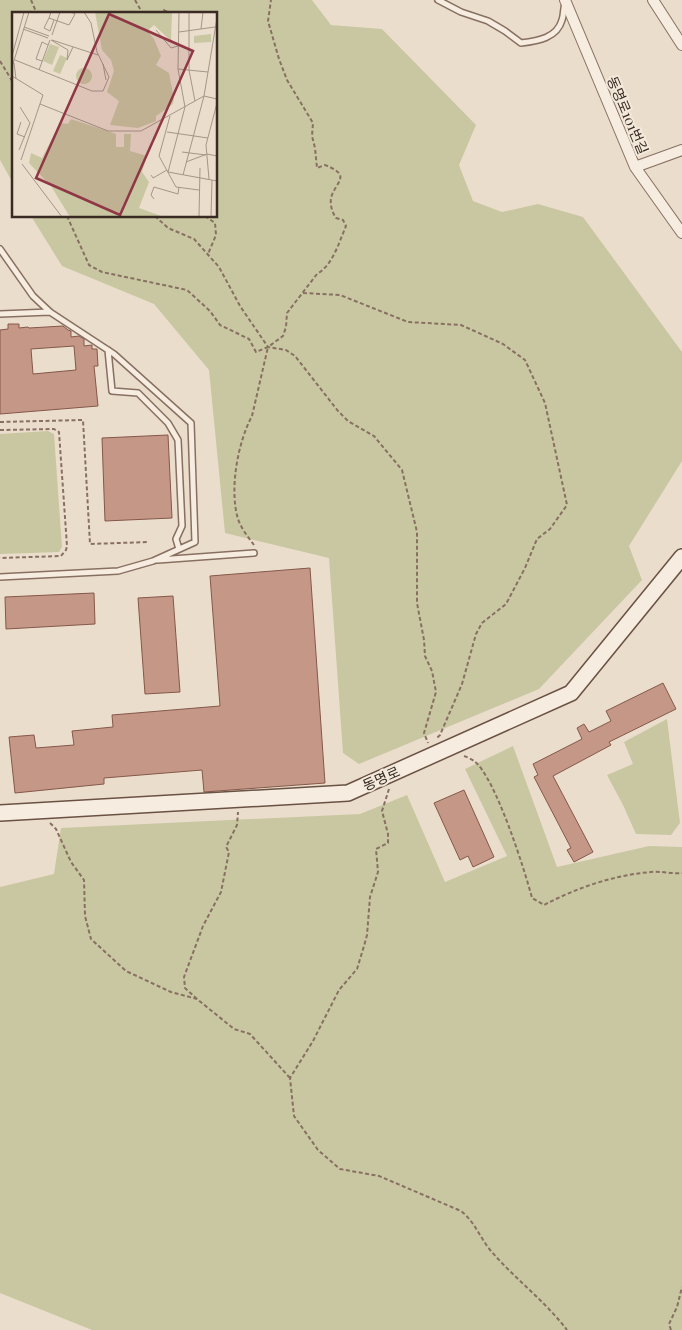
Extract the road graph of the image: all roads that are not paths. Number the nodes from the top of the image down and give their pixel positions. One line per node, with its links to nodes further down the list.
1 (438, 0): 3 (lane)
2 (653, 0): 4 (street)
3 (565, 1): 6 (street, 동명로101번길)
4 (682, 44)
5 (682, 150): 6 (street)
6 (635, 167): 7 (street, 동명로101번길)
7 (682, 233)
8 (0, 249): 9 (lane)
9 (50, 312): 10 (lane); 11 (lane)
10 (0, 314)
11 (108, 350): 12 (lane); 12 (lane)
12 (179, 549): 15 (lane)
13 (254, 553): 15 (lane)
14 (682, 557): 17 (street, 동명로)
15 (152, 561): 16 (lane)
16 (0, 577)
17 (0, 813)

